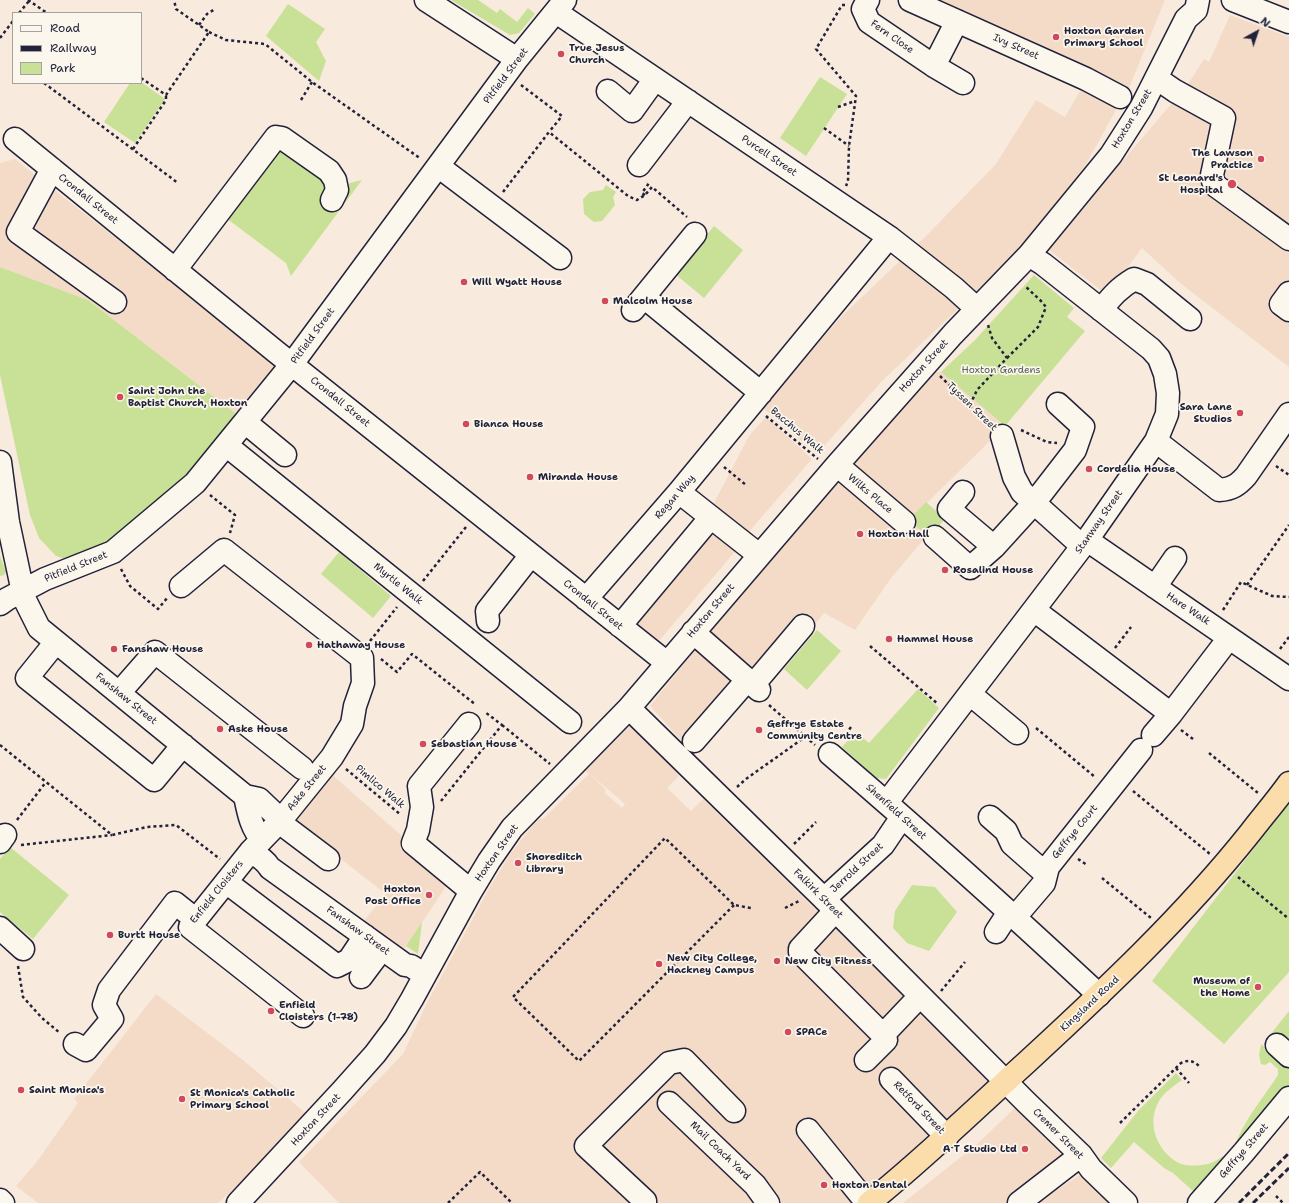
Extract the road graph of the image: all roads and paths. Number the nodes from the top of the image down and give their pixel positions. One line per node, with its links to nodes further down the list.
1 (29, 0): 11 (path); 12 (path)
2 (174, 0): 15 (path)
3 (426, 0): 19 (street)
4 (910, 0): 16 (street, Ivy Street)
5 (1198, 0): 10 (street, Hoxton Street)
6 (1233, 0): 13 (street)
7 (865, 4): 20 (street, Fern Close); 31 (path)
8 (560, 6): 19 (street, Pitfield Street); 23 (street, Purcell Street)
9 (215, 9): 15 (path)
10 (1183, 9): 21 (street, Hoxton Street)
11 (20, 12)
12 (46, 12)
13 (1287, 16)
14 (12, 22): 18 (path)
15 (199, 25): 17 (path)
16 (965, 25): 20 (street); 29 (street, Ivy Street)
17 (210, 32): 24 (path); 28 (path)
18 (0, 38)
19 (512, 66): 35 (path); 40 (street, Pitfield Street)
20 (934, 66): 25 (street, Fern Close)
21 (1156, 78): 50 (street); 51 (street, Hoxton Street)
22 (142, 79): 28 (path)
23 (655, 79): 27 (street); 32 (street, Purcell Street)
24 (312, 82): 30 (path); 40 (path)
25 (963, 83)
26 (45, 84): 38 (path)
27 (608, 91)
28 (166, 96): 38 (path)
29 (1120, 97)
30 (301, 100)
31 (855, 100): 33 (path); 37 (path)
32 (688, 101): 39 (street); 46 (street, Purcell Street)
33 (838, 107)
34 (824, 128): 37 (path)
35 (549, 132): 44 (path); 47 (path)
36 (14, 139): 41 (street, Crondall Street)
37 (849, 146): 46 (path)
38 (133, 149): 42 (path)
39 (639, 165)
40 (437, 167): 47 (street); 62 (street, Pitfield Street)
41 (52, 170): 53 (street, Crondall Street); 56 (street)
42 (178, 183)
43 (648, 185): 44 (path)
44 (645, 196): 48 (path)
45 (332, 200): 53 (street)
46 (839, 203): 49 (street, Purcell Street)
47 (492, 207): 52 (street)
48 (696, 234): 64 (street)
49 (889, 237): 57 (street, Purcell Street); 64 (street, Regan Way)
50 (1289, 239)
51 (1029, 255): 54 (street, Hoxton Street); 58 (street, Stanway Street)
52 (560, 258)
53 (175, 270): 62 (street, Crondall Street)
54 (1010, 274): 57 (street, Hoxton Street); 61 (path)
55 (1289, 292): 59 (street)
56 (115, 302)
57 (976, 308): 61 (path); 63 (street, Hoxton Street)
58 (1101, 310): 60 (street); 70 (street, Stanway Street)
59 (1289, 310)
60 (1190, 319)
61 (1007, 358): 66 (path)
62 (292, 364): 68 (street, Pitfield Street); 82 (street, Crondall Street)
63 (926, 364): 66 (path, Tyssen Street); 76 (street, Hoxton Street)
64 (756, 398): 74 (street, Regan Way); 76 (path, Bacchus Walk)
65 (1058, 404): 71 (street)
66 (970, 405): 69 (path, Tyssen Street)
67 (1289, 414): 70 (street)
68 (245, 422): 72 (street, Pitfield Street); 73 (street)
69 (1002, 436): 71 (path); 81 (street, Tyssen Street)
70 (1156, 441): 88 (street, Stanway Street)
71 (1078, 443): 81 (street)
72 (226, 445): 77 (street, Pitfield Street); 99 (street, Myrtle Walk)
73 (284, 455)
74 (710, 455): 78 (path); 79 (street, Regan Way)
75 (0, 462): 85 (street, Fanshaw Street)
76 (834, 468): 84 (street, Wilks Place); 92 (street, Hoxton Street)
77 (196, 483): 90 (path); 91 (street, Pitfield Street)
78 (746, 485)
79 (679, 492): 83 (street); 101 (street, Regan Way)
80 (964, 492): 89 (street)
81 (1034, 503): 88 (street, Tyssen Street); 89 (street)
82 (478, 513): 93 (street, Crondall Street); 99 (path)
83 (711, 517): 92 (street); 106 (street)
84 (904, 522)
85 (4, 523): 98 (street, Fanshaw Street)
86 (1289, 526): 95 (path)
87 (935, 537): 89 (street)
88 (1084, 543): 97 (street, Hare Walk); 103 (street, Stanway Street)
89 (994, 548)
90 (224, 550): 96 (street); 113 (street)
91 (113, 552): 96 (path); 98 (street, Pitfield Street)
92 (759, 555): 109 (street, Hoxton Street)
93 (532, 556): 101 (street, Crondall Street); 104 (street)
94 (1175, 558): 97 (street)
95 (1247, 585): 100 (path); 105 (path)
96 (181, 586)
97 (1155, 587): 105 (street, Hare Walk)
98 (23, 590): 102 (street, Pitfield Street); 111 (street, Fanshaw Street)
99 (410, 594): 113 (path); 123 (street, Myrtle Walk)
100 (1289, 597)
101 (586, 599): 106 (street, Crondall Street)
102 (0, 604)
103 (1034, 610): 115 (street); 119 (street, Stanway Street)
104 (488, 621)
105 (1212, 625): 110 (street, Hare Walk)
106 (620, 626): 114 (street, Crondall Street)
107 (804, 626): 117 (street)
108 (1131, 627): 115 (path)
109 (693, 632): 114 (street, Hoxton Street); 117 (street)
110 (1229, 638): 116 (street, Hare Walk); 121 (street, Geffrye Court)
111 (56, 642): 118 (street, Fanshaw Street); 129 (street)
112 (870, 646): 122 (path)
113 (358, 655): 133 (street, Aske Street)
114 (667, 663): 120 (street, Hoxton Street)
115 (1104, 663): 121 (street)
116 (1289, 679)
117 (754, 684): 127 (path); 128 (street)
118 (119, 693): 129 (street, Fanshaw Street); 134 (street)
119 (970, 694): 122 (street, Stanway Street); 126 (street)
120 (629, 708): 135 (street, Hoxton Street); 140 (street, Falkirk Street)
121 (1171, 714): 138 (street, Geffrye Court)
122 (952, 716): 141 (street, Stanway Street)
123 (570, 722)
124 (469, 724): 147 (street)
125 (502, 725): 135 (path)
126 (1025, 729): 138 (path)
127 (805, 737): 132 (path); 140 (path)
128 (694, 741)
129 (183, 745): 139 (street, Fanshaw Street)
130 (0, 746): 136 (path)
131 (1209, 753): 142 (path)
132 (830, 754): 141 (street, Shenfield Street)
133 (332, 757): 145 (street, Aske Street); 147 (path, Pimlico Walk)
134 (302, 768)
135 (563, 775): 157 (street, Hoxton Street)
136 (46, 782): 148 (path); 149 (path)
137 (1289, 783): 142 (highway, Kingsland Road)
138 (1114, 784): 153 (path); 154 (street, Geffrye Court)
139 (245, 796): 145 (street, Fanshaw Street); 150 (street)
140 (724, 799): 151 (street, Falkirk Street)
141 (887, 802): 143 (street, Shenfield Street)
142 (1272, 805): 153 (highway, Kingsland Road)
143 (902, 817): 159 (street, Jerrold Street); 161 (street, Shenfield Street)
144 (990, 817): 154 (street)
145 (280, 821): 150 (street); 152 (street, Fanshaw Street)
146 (816, 822): 151 (path)
147 (418, 830): 157 (street)
148 (112, 835): 149 (path); 155 (path)
149 (2, 839)
150 (256, 845): 155 (street, Enfield Cloisters); 167 (street, Fanshaw Street)
151 (781, 856): 159 (street, Falkirk Street)
152 (328, 859)
153 (1224, 865): 162 (path); 164 (highway, Kingsland Road)
154 (1046, 874): 161 (street, Geffrye Court)
155 (231, 876): 163 (street, Enfield Cloisters); 167 (street)
156 (1102, 878): 164 (path)
157 (471, 891): 171 (street, Hoxton Street)
158 (734, 904): 158 (path); 160 (path)
159 (830, 905): 174 (street, Falkirk Street); 176 (street, Jerrold Street)
160 (751, 908)
161 (1012, 914): 165 (street, Geffrye Court); 173 (street, Shenfield Street)
162 (1289, 919)
163 (195, 925): 175 (street); 177 (street)
164 (1165, 930): 173 (highway, Kingsland Road)
165 (996, 932)
166 (2, 935): 168 (street)
167 (365, 936): 169 (street, Fanshaw Street)
168 (23, 949): 177 (path)
169 (382, 949): 171 (street, Fanshaw Street); 172 (street)
170 (964, 962): 174 (path)
171 (425, 975): 194 (street, Hoxton Street)
172 (361, 977)
173 (1099, 996): 182 (highway, Kingsland Road)
174 (925, 1001): 176 (street); 182 (street, Falkirk Street)
175 (303, 1016)
176 (883, 1035): 178 (street)
177 (74, 1044)
178 (866, 1060)
179 (1200, 1067): 180 (path)
180 (1176, 1068): 183 (path); 187 (path)
181 (891, 1079): 189 (street, Retford Street)
182 (1006, 1082): 189 (highway, Kingsland Road); 190 (street, Cremer Street)
183 (1190, 1083)
184 (1289, 1098): 202 (street, Geffrye Street)
185 (668, 1103): 198 (street, Mail Coach Yard)
186 (734, 1111): 197 (street)
187 (1120, 1124)
188 (808, 1130): 199 (street)
189 (946, 1137): 199 (highway, Kingsland Road)
190 (1081, 1155): 200 (street); 201 (street, Cremer Street)
191 (1276, 1196): 203 (path)
192 (0, 1200): 193 (street)
193 (3, 1203)
194 (238, 1203)
195 (448, 1203): 196 (path)
196 (512, 1203)
197 (645, 1203)
198 (768, 1203)
199 (868, 1203)
200 (1019, 1203)
201 (1126, 1203)
202 (1199, 1203)
203 (1283, 1203)

